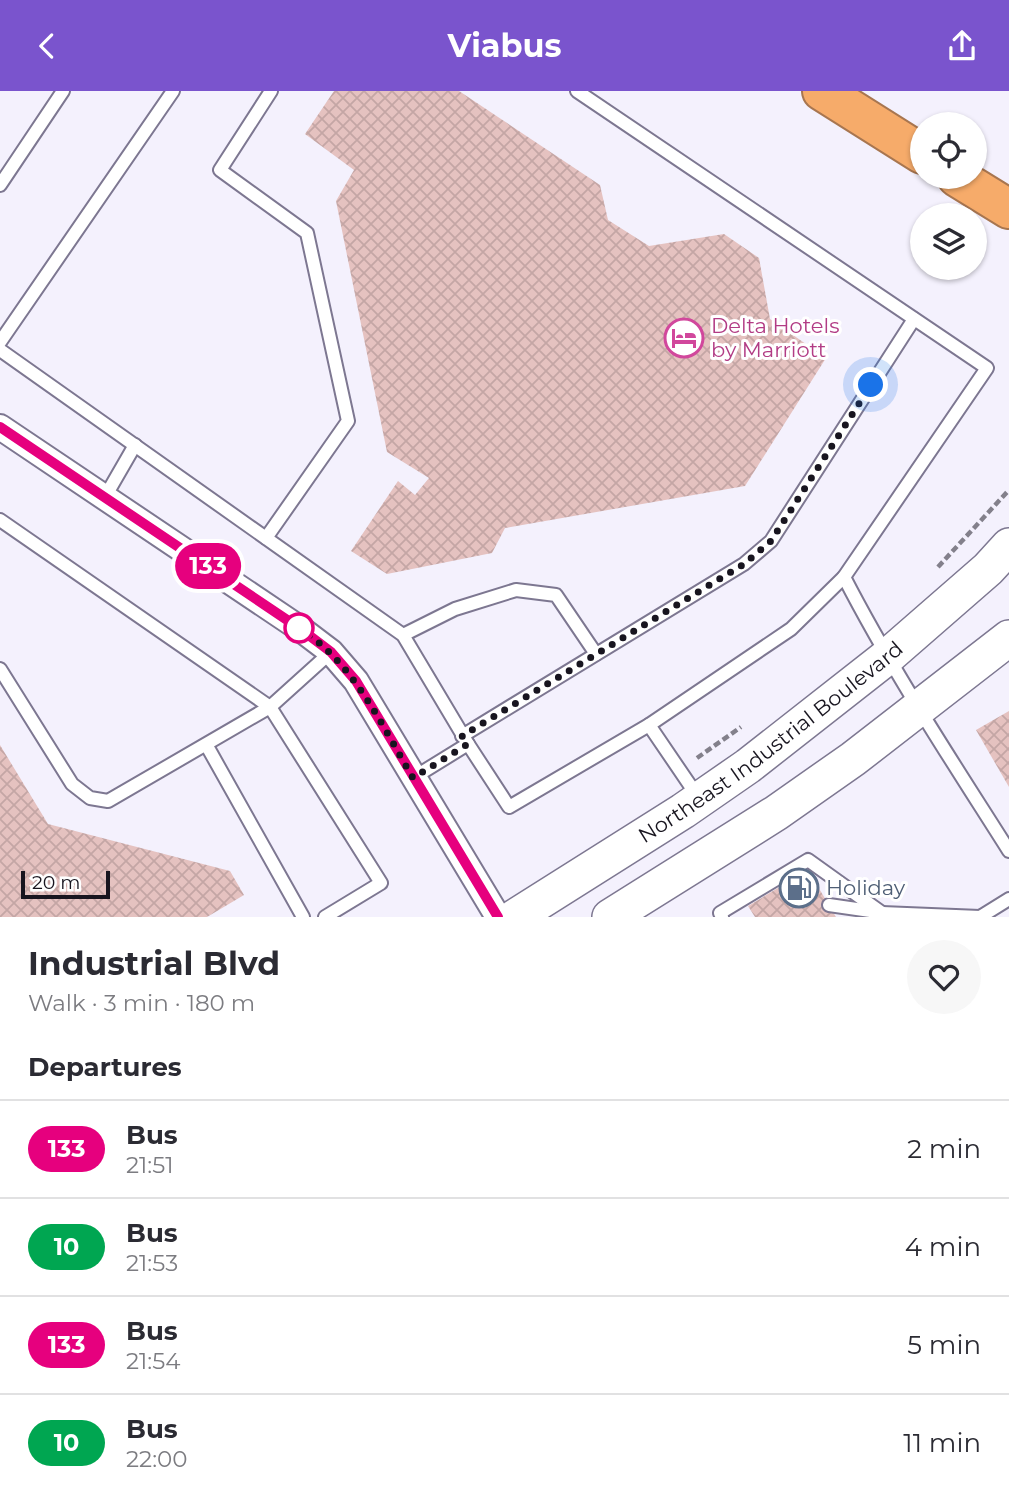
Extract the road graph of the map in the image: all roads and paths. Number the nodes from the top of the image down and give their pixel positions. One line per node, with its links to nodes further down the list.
1 (63, 91): 7 (lane)
2 (173, 91): 11 (lane)
3 (271, 91): 18 (lane)
4 (577, 91): 10 (lane)
5 (822, 91): 6 (highway)
6 (910, 147)
7 (0, 185)
8 (976, 189): 9 (highway)
9 (1009, 209)
10 (914, 319): 21 (lane); 25 (lane)
11 (0, 342)
12 (0, 350): 14 (lane)
13 (0, 427): 16 (street)
14 (135, 445): 16 (lane); 18 (lane)
15 (1009, 490): 20 (path)
16 (105, 498): 24 (street)
17 (0, 520): 28 (lane)
18 (266, 538): 22 (lane)
19 (1009, 546): 26 (main road, Northeast Industrial Boulevard)
20 (934, 571)
21 (844, 577): 26 (lane); 30 (lane)
22 (403, 635): 25 (lane); 32 (lane)
23 (1009, 638): 29 (main road)
24 (331, 652): 28 (lane); 35 (street)
25 (596, 654): 32 (lane)
26 (887, 657): 29 (lane); 36 (main road, Northeast Industrial Boulevard)
27 (0, 669): 33 (lane)
28 (270, 707): 33 (lane); 42 (lane)
29 (918, 709): 37 (lane); 45 (main road)
30 (649, 725): 32 (lane); 34 (lane)
31 (744, 725): 34 (path)
32 (465, 740): 35 (lane)
33 (207, 745): 41 (lane)
34 (679, 771): 36 (lane)
35 (413, 778): 43 (street)
36 (700, 800): 44 (main road, Northeast Industrial Boulevard)
37 (1009, 851)
38 (1009, 899): 40 (lane)
39 (829, 905): 40 (lane)
40 (881, 916): 46 (lane)
41 (303, 917)
42 (325, 917)
43 (498, 917)
44 (515, 917)
45 (610, 917)
46 (722, 917)

